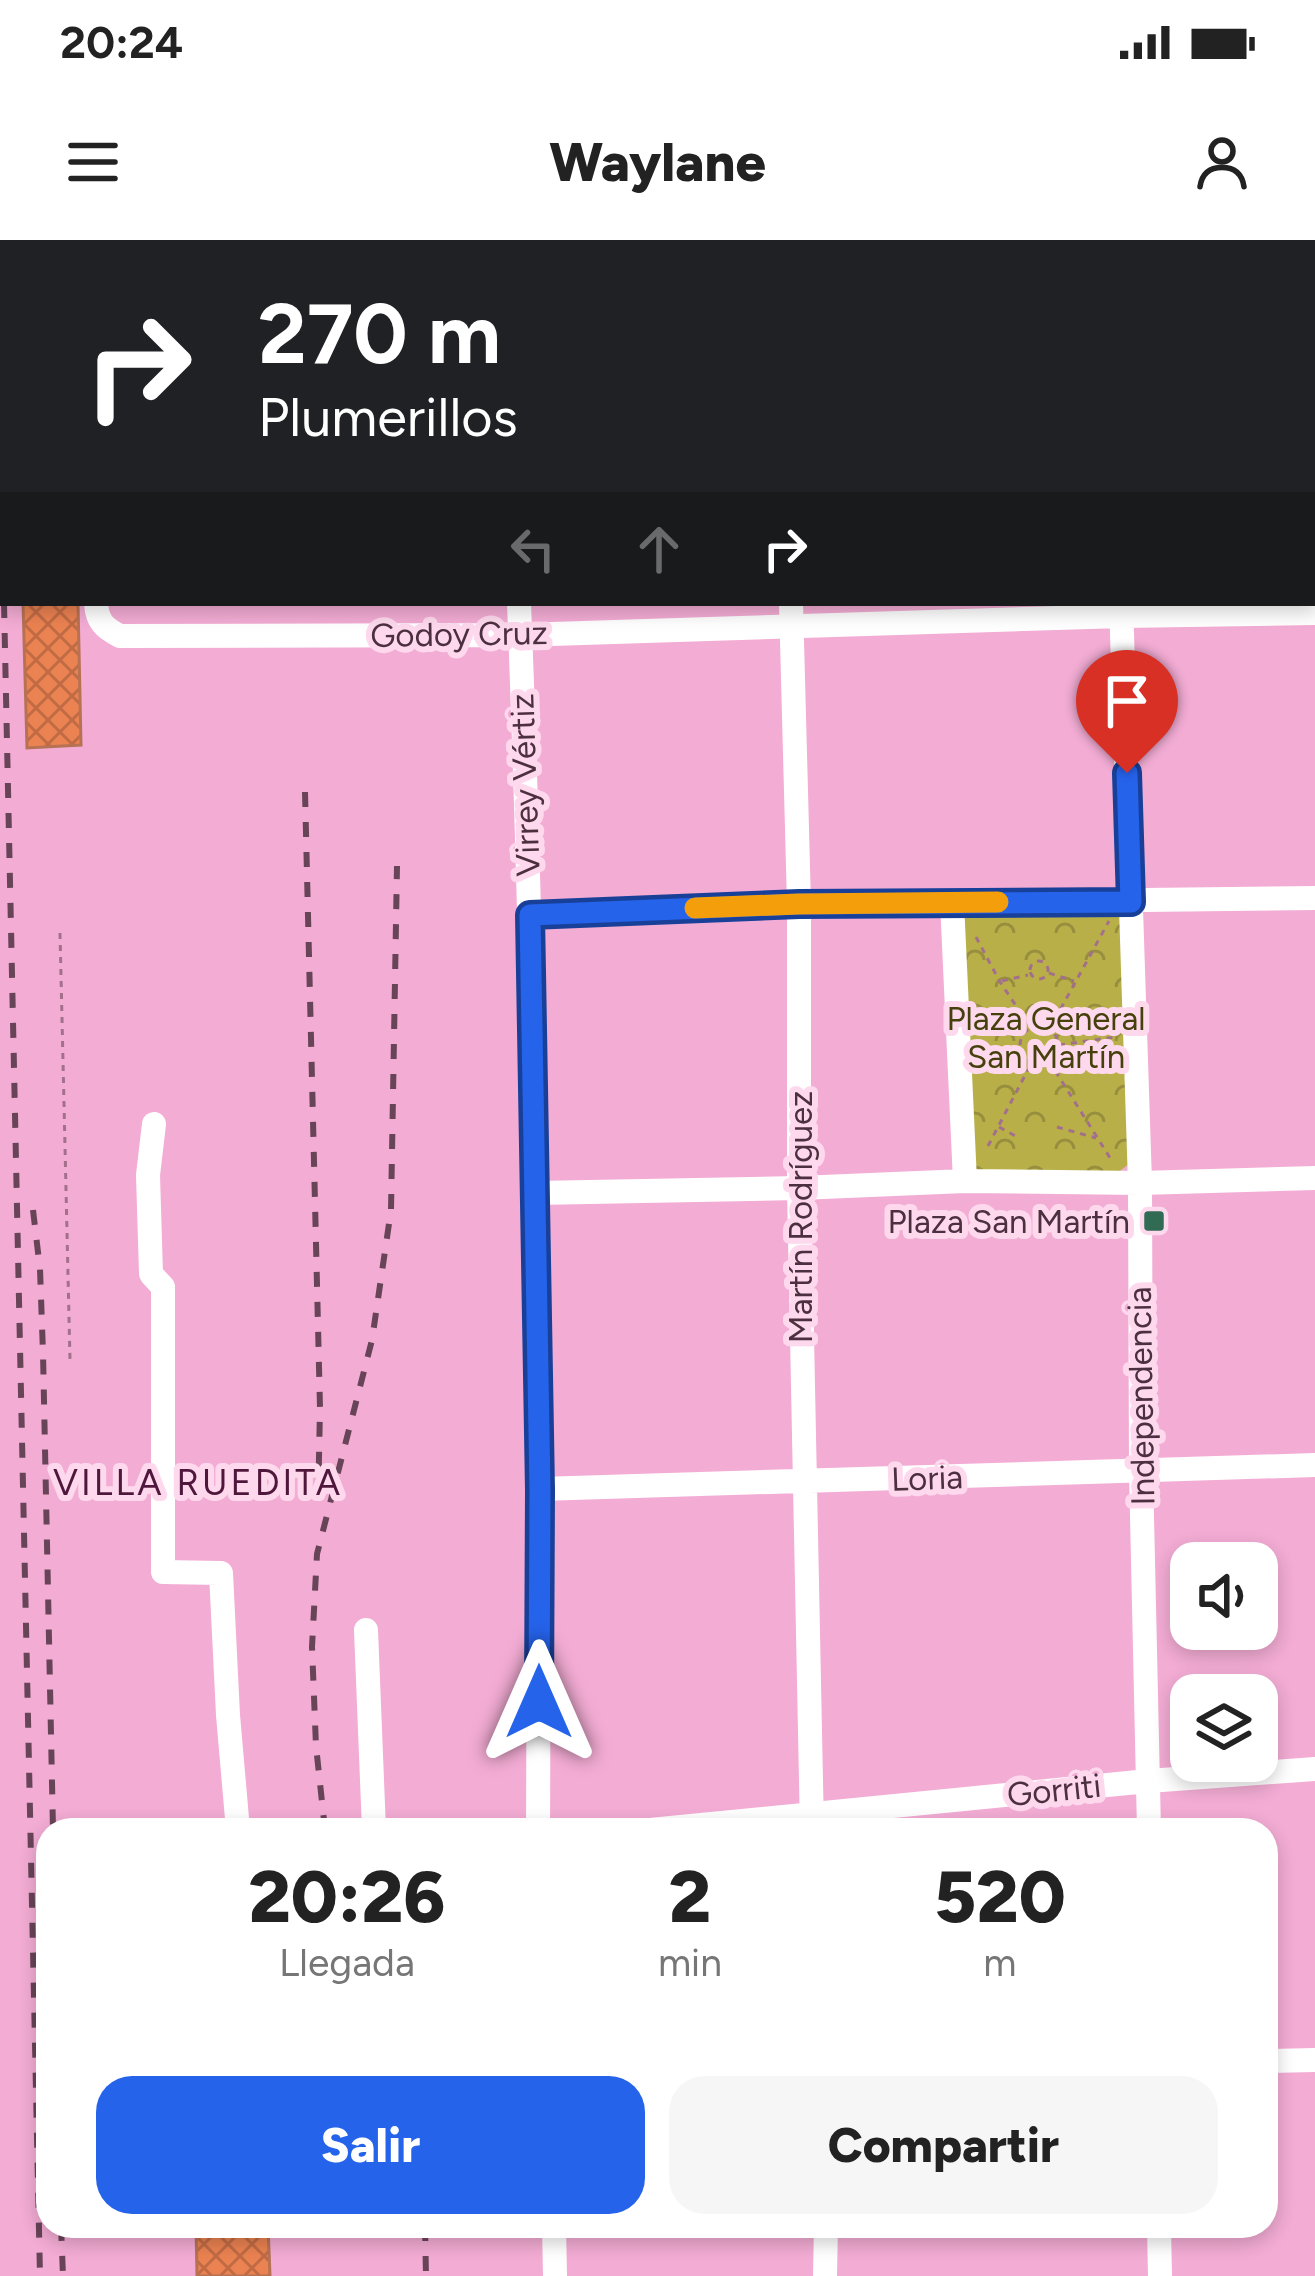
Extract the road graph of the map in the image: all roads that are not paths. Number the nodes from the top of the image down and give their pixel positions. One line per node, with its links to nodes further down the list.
1 (96, 606): 6 (street, Godoy Cruz)
2 (519, 606): 6 (street, Virrey Vértiz)
3 (1122, 609): 4 (street, Godoy Cruz); 5 (street, Godoy Cruz); 10 (street, Independencia)
4 (1315, 613)
5 (791, 615): 6 (street, Godoy Cruz); 9 (street, Martín Rodríguez)
6 (520, 635): 11 (street, Virrey Vértiz)
7 (1315, 898): 10 (street)
8 (952, 902): 9 (street); 10 (street); 14 (street)
9 (799, 904): 11 (street); 16 (street, Martín Rodríguez)
10 (1123, 906): 15 (street, Independencia)
11 (530, 915): 17 (street, Virrey Vértiz)
12 (154, 1124): 25 (street)
13 (1315, 1178): 15 (street)
14 (965, 1180): 15 (street); 16 (street)
15 (1129, 1183): 19 (street, Independencia)
16 (799, 1188): 17 (street); 20 (street, Martín Rodríguez)
17 (535, 1193): 21 (street, Virrey Vértiz)
18 (1315, 1466): 19 (street, Loria)
19 (1141, 1471): 20 (street, Loria); 24 (street, Independencia)
20 (803, 1482): 21 (street, Loria); 28 (street, Martín Rodríguez)
21 (540, 1490): 27 (street, Virrey Vértiz)
22 (366, 1630): 26 (street)
23 (1315, 1769): 24 (street, Gorriti)
24 (1148, 1781): 29 (street, Gorriti); 30 (street, Independencia)
25 (237, 1818)
26 (374, 1818)
27 (538, 1818)
28 (811, 1818)
29 (851, 1818)
30 (1149, 1818)
31 (1315, 2060): 32 (street)
32 (1278, 2061)
33 (554, 2238): 36 (street)
34 (826, 2238): 37 (street)
35 (1159, 2238): 38 (street)
36 (555, 2276)
37 (825, 2276)
38 (1160, 2276)

